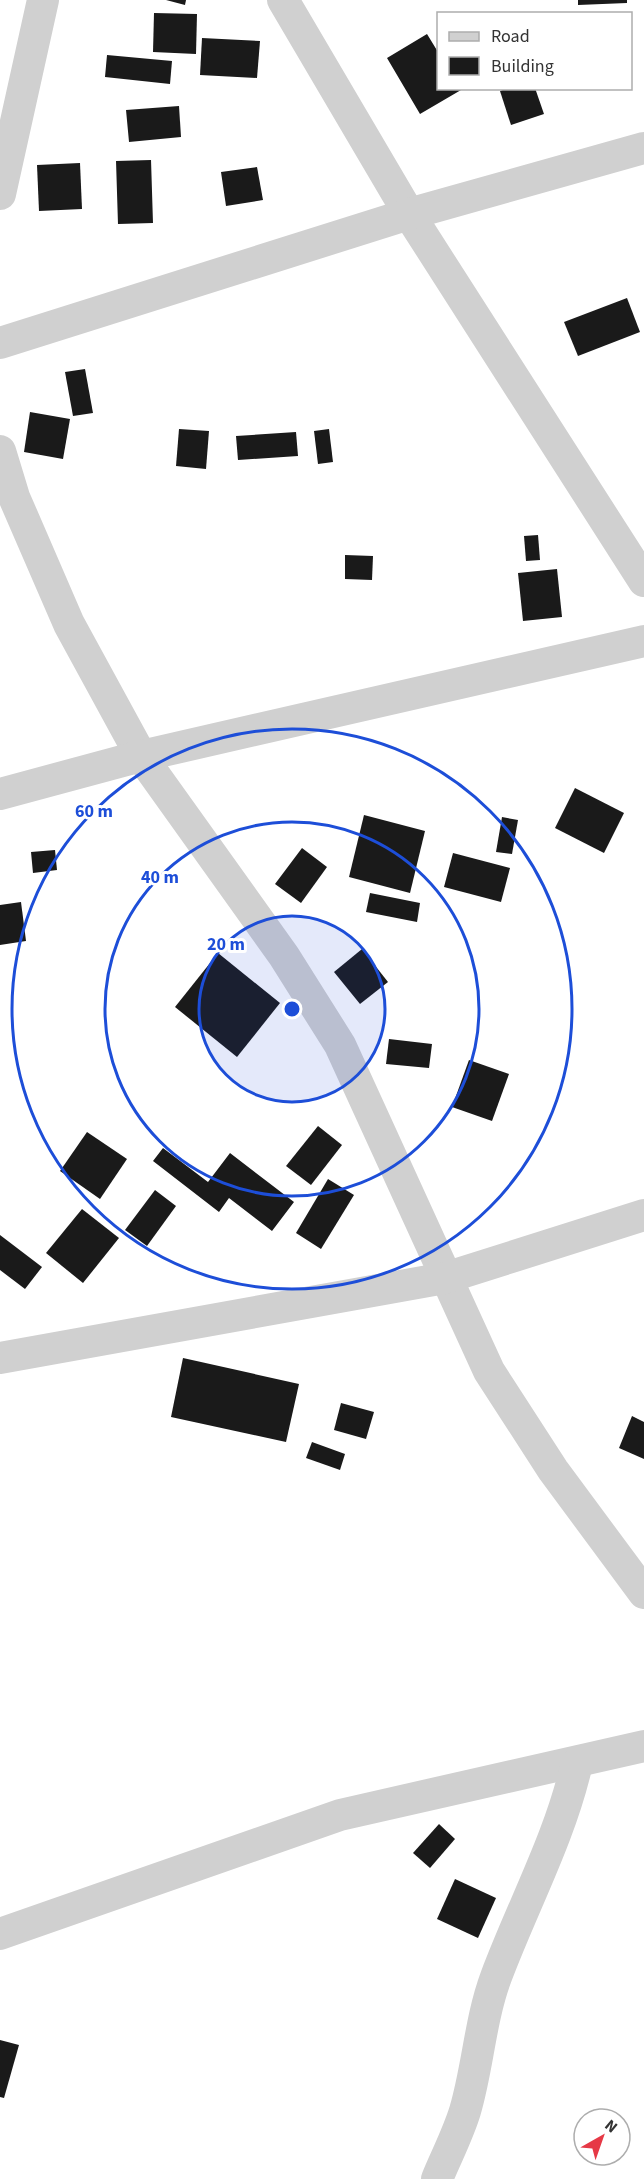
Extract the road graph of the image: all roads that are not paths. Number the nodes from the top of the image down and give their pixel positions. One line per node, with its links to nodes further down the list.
1 (43, 0): 4 (street)
2 (284, 0): 5 (street)
3 (644, 148): 5 (street)
4 (0, 194)
5 (409, 214): 6 (street); 8 (street)
6 (0, 343)
7 (0, 451): 10 (street)
8 (644, 581)
9 (644, 641): 10 (street)
10 (141, 756): 11 (street); 13 (street)
11 (0, 794)
12 (644, 1215): 13 (street)
13 (445, 1278): 14 (street); 15 (street)
14 (0, 1358)
15 (644, 1593)
16 (644, 1746): 17 (street)
17 (577, 1762): 18 (street); 19 (street)
18 (0, 1934)
19 (437, 2179)

